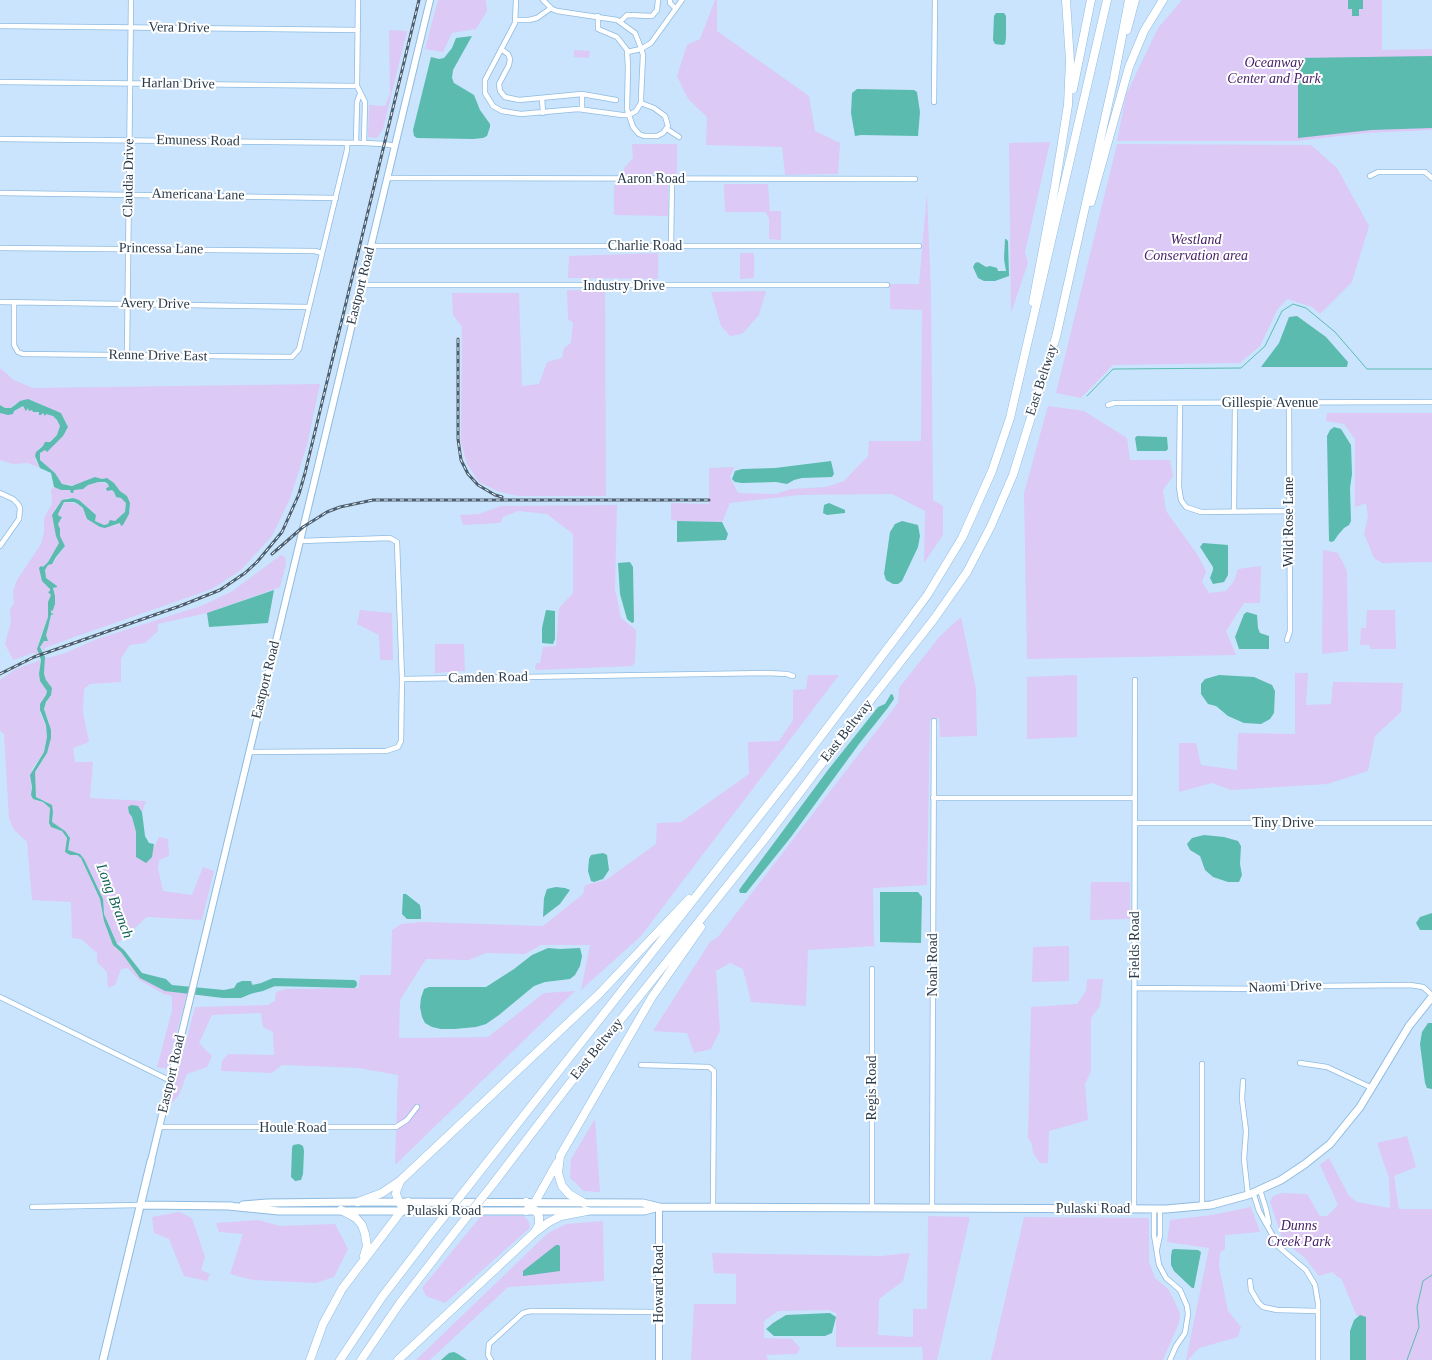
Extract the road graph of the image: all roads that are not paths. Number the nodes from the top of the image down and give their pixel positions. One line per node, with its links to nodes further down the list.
1 (131, 0): 22 (street, Claudia Drive)
2 (358, 0): 23 (street)
3 (430, 0): 47 (street, Eastport Road)
4 (516, 0): 19 (street)
5 (543, 0): 16 (street)
6 (658, 0): 20 (street)
7 (670, 0): 17 (street)
8 (682, 0): 17 (street)
9 (935, 0): 35 (street)
10 (1066, 0): 48 (highway)
11 (1091, 0): 48 (highway)
12 (1107, 0): 71 (highway, East Beltway)
13 (1128, 0): 27 (highway, East Beltway)
14 (1135, 0): 27 (highway)
15 (1163, 0): 69 (highway)
16 (551, 8): 18 (street); 19 (street)
17 (676, 9): 25 (street)
18 (598, 16): 20 (street); 26 (street)
19 (516, 20): 24 (street)
20 (620, 22): 25 (street)
21 (0, 26): 22 (street, Vera Drive)
22 (130, 27): 23 (street, Vera Drive); 29 (street, Claudia Drive)
23 (358, 30): 30 (street)
24 (501, 49): 33 (street); 38 (street)
25 (642, 49): 26 (street); 36 (street)
26 (627, 52): 39 (street)
27 (1114, 78): 69 (highway, East Beltway)
28 (0, 82): 29 (street, Harlan Drive)
29 (130, 83): 30 (street, Harlan Drive); 43 (street, Claudia Drive)
30 (357, 86): 31 (street)
31 (360, 94): 45 (street); 46 (street)
32 (582, 94): 33 (street); 34 (street); 37 (street)
33 (542, 98): 38 (street)
34 (616, 100)
35 (934, 102)
36 (640, 103): 39 (street); 40 (street)
37 (582, 109): 38 (street); 39 (street)
38 (543, 113)
39 (629, 115): 40 (street)
40 (667, 129): 41 (street)
41 (679, 137)
42 (0, 139): 43 (street, Emuness Road)
43 (130, 140): 44 (street, Emuness Road); 55 (street, Claudia Drive)
44 (347, 143): 45 (street, Emuness Road); 56 (street)
45 (356, 143): 46 (street, Emuness Road)
46 (364, 143): 47 (street, Emuness Road)
47 (395, 146): 50 (street, Eastport Road)
48 (1062, 148): 71 (highway)
49 (1370, 176): 51 (street)
50 (388, 178): 52 (street, Aaron Road); 57 (street, Eastport Road)
51 (1432, 178)
52 (672, 179): 53 (street, Aaron Road); 58 (street)
53 (915, 179)
54 (0, 193): 55 (street, Americana Lane)
55 (129, 194): 56 (street, Americana Lane); 61 (street, Claudia Drive)
56 (336, 198): 62 (street)
57 (371, 246): 58 (street, Charlie Road); 63 (street, Eastport Road)
58 (672, 246): 59 (street, Charlie Road)
59 (919, 246)
60 (0, 248): 61 (street, Princessa Lane)
61 (128, 249): 62 (street, Princessa Lane); 67 (street, Claudia Drive)
62 (322, 253): 68 (street)
63 (362, 285): 64 (street, Industry Drive); 80 (street, Eastport Road)
64 (887, 285)
65 (0, 302): 66 (street, Avery Drive)
66 (14, 302): 67 (street, Avery Drive); 70 (street, Renne Drive East)
67 (128, 303): 68 (street, Avery Drive); 70 (street, Claudia Drive)
68 (309, 307): 70 (street, Renne Drive East)
69 (1056, 337): 92 (highway, East Beltway)
70 (127, 356)
71 (1025, 358): 93 (highway, East Beltway)
72 (1432, 402): 75 (street, Gillespie Avenue)
73 (1180, 403): 74 (street, Gillespie Avenue); 76 (street, Gillespie Avenue); 78 (street)
74 (1235, 403): 75 (street, Gillespie Avenue); 78 (street)
75 (1289, 403): 79 (street, Wild Rose Lane)
76 (1108, 405)
77 (0, 493): 81 (street)
78 (1234, 512): 79 (street)
79 (1289, 512): 82 (street, Wild Rose Lane)
80 (300, 541): 84 (street); 87 (street, Eastport Road)
81 (0, 546)
82 (1286, 640)
83 (793, 676): 84 (street, Camden Road)
84 (402, 679): 87 (street)
85 (1135, 680): 89 (street, Fields Road)
86 (934, 721): 88 (street, Noah Road)
87 (249, 752): 101 (street, Eastport Road)
88 (934, 798): 89 (street); 121 (street, Noah Road)
89 (1135, 798): 90 (street, Fields Road)
90 (1135, 823): 91 (street, Tiny Drive); 95 (street, Fields Road)
91 (1432, 823)
92 (764, 840): 106 (highway); 134 (highway, East Beltway, bridge)
93 (720, 866): 108 (highway); 133 (highway, East Beltway, bridge)
94 (872, 968): 120 (street, Regis Road)
95 (1134, 988): 97 (street, Naomi Drive); 122 (street, Fields Road)
96 (0, 996): 101 (street)
97 (1432, 996): 103 (main road, Pulaski Road)
98 (1300, 1063): 103 (street)
99 (1202, 1064): 114 (street)
100 (641, 1065): 119 (street)
101 (171, 1081): 105 (street, Eastport Road)
102 (1243, 1081): 109 (street)
103 (1372, 1088): 109 (main road, Pulaski Road)
104 (417, 1106): 105 (street, Houle Road)
105 (160, 1127): 107 (street, Eastport Road)
106 (560, 1156): 111 (highway); 117 (highway)
107 (151, 1161): 112 (main road, Eastport Road)
108 (401, 1180): 110 (highway); 116 (highway)
109 (1254, 1192): 114 (main road, Pulaski Road); 129 (street)
110 (358, 1202): 113 (main road, Pulaski Road); 116 (main road, Pulaski Road)
111 (584, 1203): 117 (main road, Pulaski Road); 118 (main road, Pulaski Road)
112 (140, 1205): 113 (main road, Pulaski Road); 115 (street, Pulaski Road); 131 (main road, Eastport Road)
113 (228, 1206): 124 (main road, Pulaski Road)
114 (1202, 1206): 123 (main road, Pulaski Road)
115 (32, 1207)
116 (403, 1207): 117 (main road, Pulaski Road); 124 (main road, Pulaski Road); 127 (highway)
117 (531, 1207): 125 (main road, Pulaski Road); 126 (highway)
118 (659, 1207): 119 (main road, Pulaski Road); 125 (main road, Pulaski Road); 130 (street, Howard Road)
119 (713, 1207): 120 (main road, Pulaski Road)
120 (872, 1208): 121 (main road, Pulaski Road)
121 (932, 1208): 122 (main road, Pulaski Road)
122 (1134, 1209): 123 (main road, Pulaski Road)
123 (1157, 1209): 138 (street)
124 (341, 1210): 127 (highway)
125 (587, 1211): 126 (highway)
126 (534, 1234): 135 (highway)
127 (364, 1259): 132 (highway)
128 (1250, 1280): 129 (street)
129 (1318, 1310): 139 (street)
130 (659, 1312): 136 (street); 137 (street, Howard Road)
131 (103, 1360)
132 (310, 1360)
133 (340, 1360)
134 (361, 1360)
135 (398, 1360)
136 (491, 1360)
137 (659, 1360)
138 (1170, 1360)
139 (1318, 1360)

